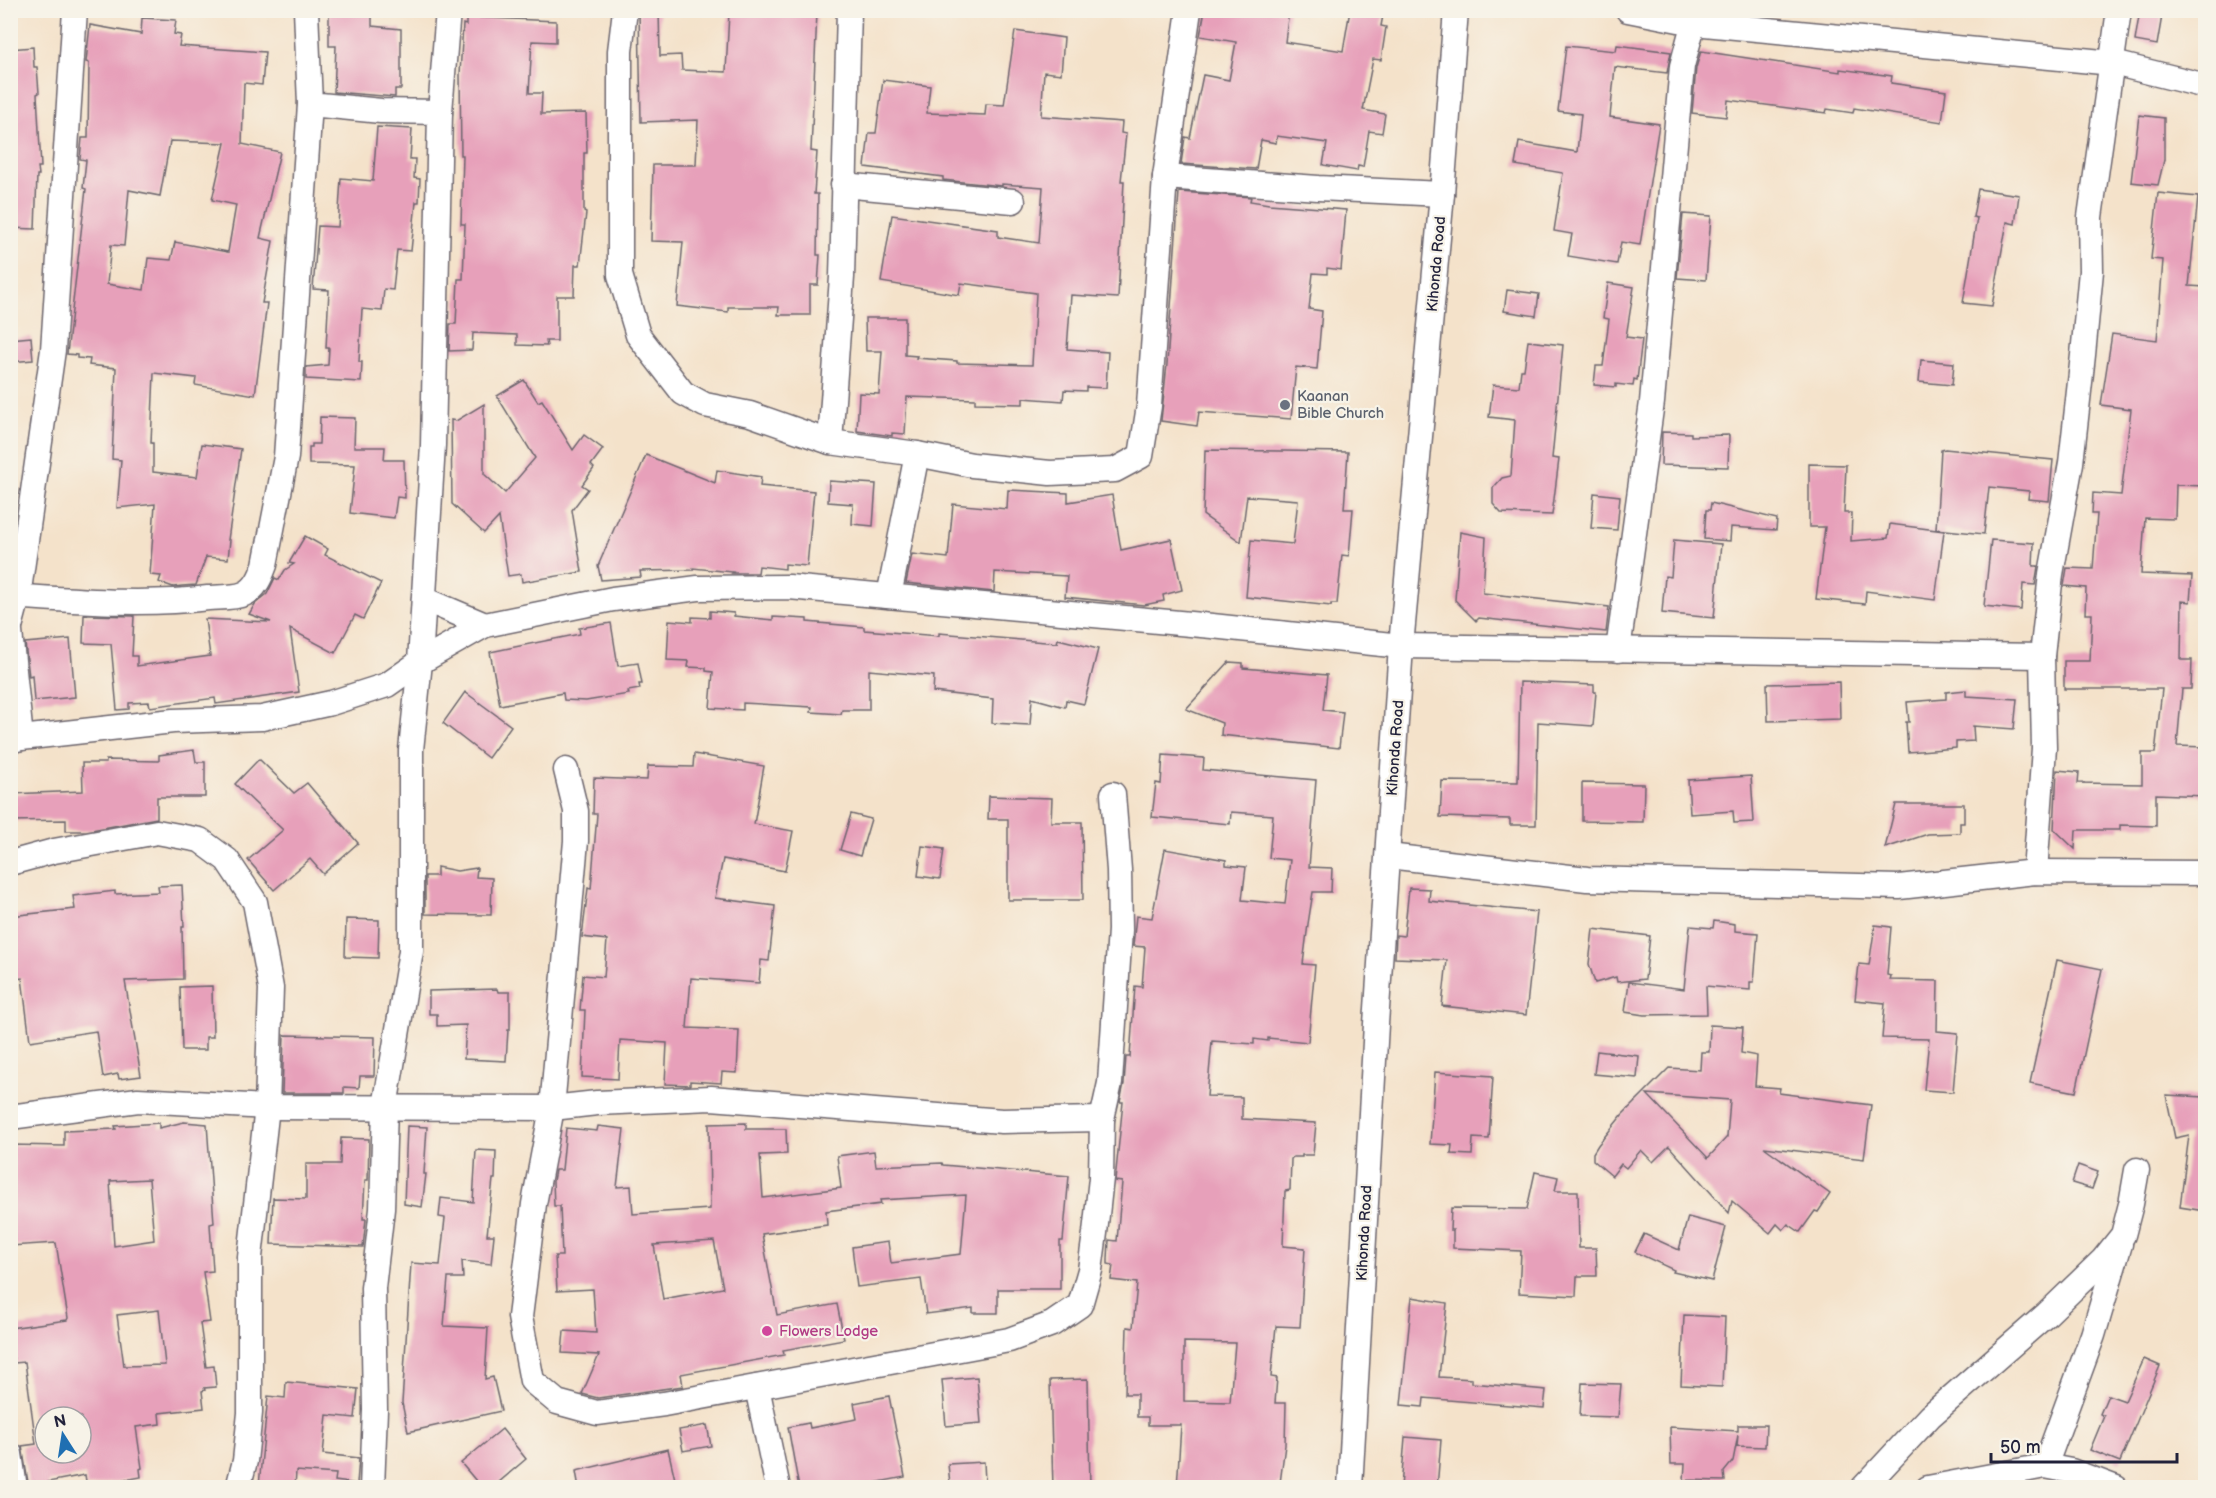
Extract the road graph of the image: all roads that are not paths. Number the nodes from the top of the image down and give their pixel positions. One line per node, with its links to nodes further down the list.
1 (75, 10): 22 (street)
2 (306, 10): 13 (street)
3 (448, 10): 14 (street)
4 (624, 10): 19 (street)
5 (849, 10): 16 (street)
6 (1189, 10): 15 (street)
7 (1455, 10): 17 (street, Kihonda Road)
8 (1628, 10): 10 (street)
9 (2119, 10): 11 (street)
10 (1696, 17): 11 (street); 28 (street)
11 (2113, 63): 12 (street); 29 (street)
12 (2205, 86)
13 (310, 104): 14 (street); 22 (street)
14 (440, 111): 23 (street)
15 (1165, 177): 17 (street); 20 (street)
16 (843, 185): 18 (street); 19 (street)
17 (1442, 194): 27 (street, Kihonda Road)
18 (1012, 201)
19 (830, 442): 20 (street)
20 (917, 454): 21 (street)
21 (889, 596): 24 (street); 27 (street)
22 (14, 597): 25 (street)
23 (424, 599): 24 (street); 30 (street)
24 (485, 625): 30 (street)
25 (10, 627)
26 (10, 632): 31 (street)
27 (1401, 646): 28 (street); 34 (street, Kihonda Road)
28 (1618, 650): 29 (street)
29 (2042, 656): 36 (street)
30 (420, 662): 31 (street); 39 (street)
31 (16, 739)
32 (566, 770): 40 (street)
33 (1113, 794): 42 (street)
34 (1388, 856): 36 (street); 52 (street, Kihonda Road)
35 (10, 863): 38 (street)
36 (2035, 872): 37 (street)
37 (2205, 873)
38 (267, 1107): 39 (street); 41 (street); 49 (street)
39 (385, 1107): 40 (street); 50 (street)
40 (552, 1108): 42 (street); 45 (street)
41 (10, 1117)
42 (1102, 1119): 45 (street)
43 (2137, 1170): 44 (street)
44 (2123, 1235): 47 (street); 53 (street)
45 (757, 1387): 51 (street)
46 (10, 1454): 48 (street)
47 (2045, 1466): 54 (street); 55 (street)
48 (15, 1488)
49 (238, 1488)
50 (372, 1488)
51 (778, 1488)
52 (1350, 1488)
53 (1863, 1488)
54 (1928, 1488)
55 (2116, 1488)

